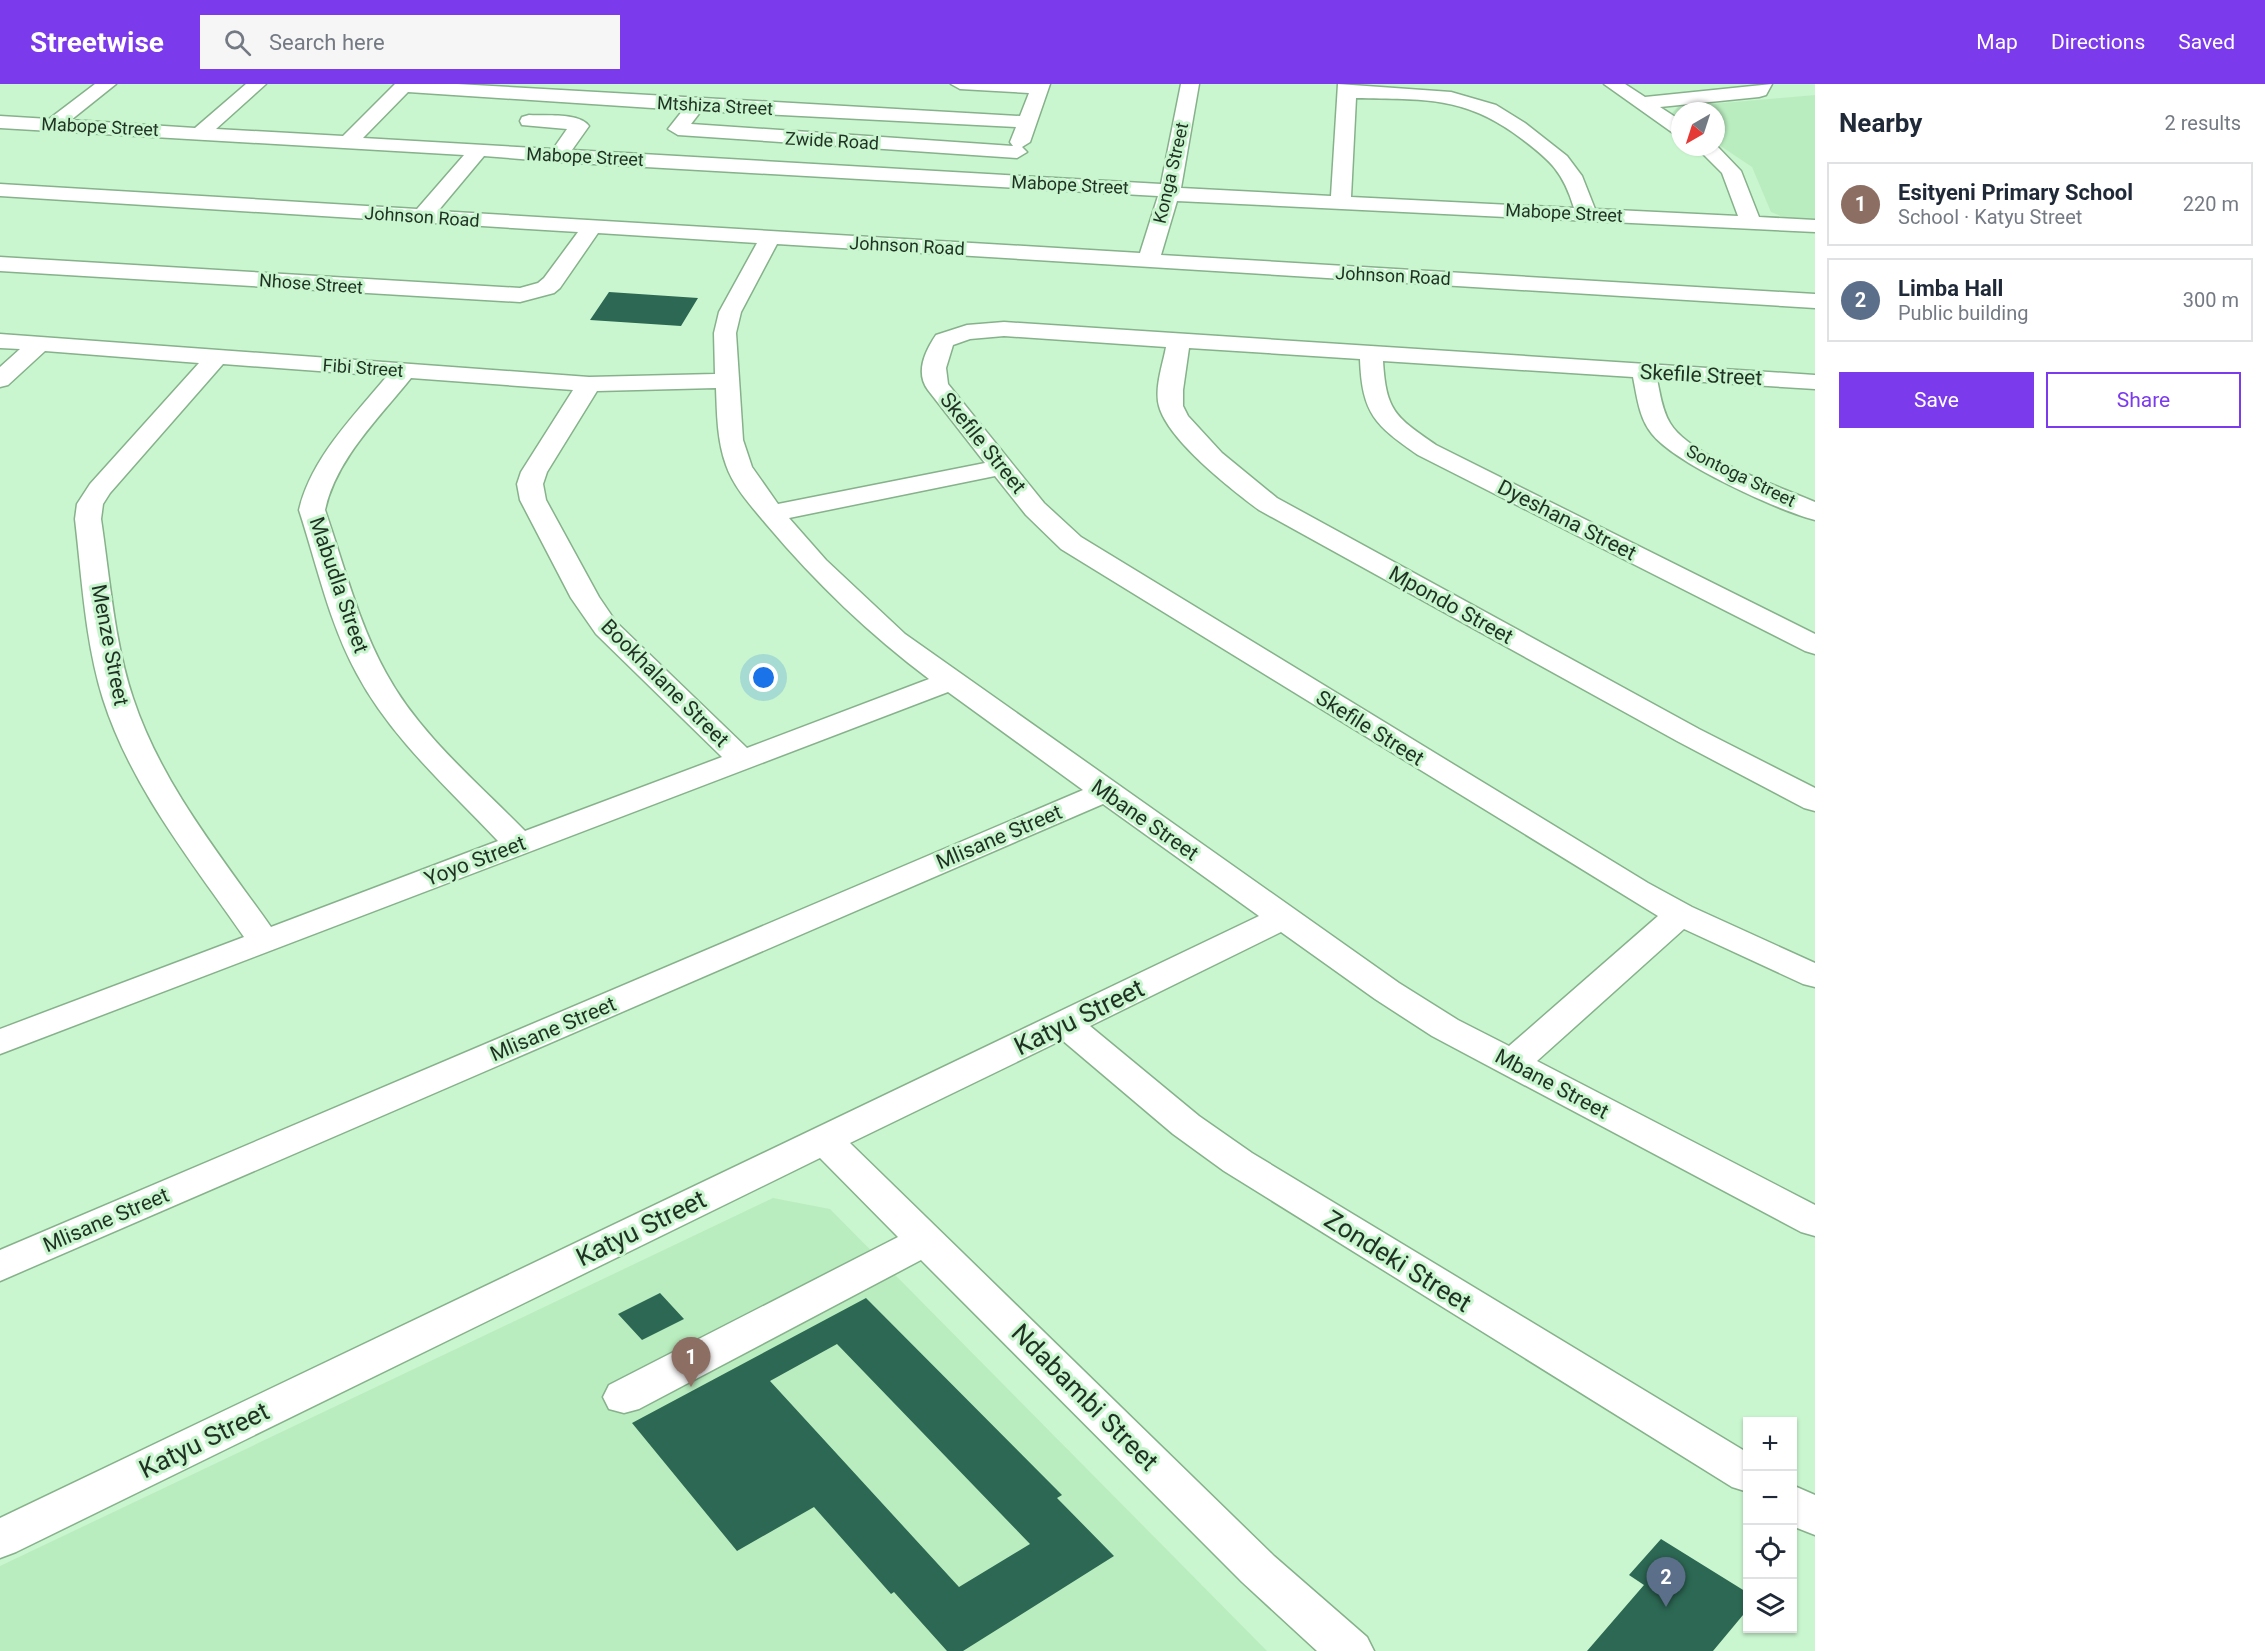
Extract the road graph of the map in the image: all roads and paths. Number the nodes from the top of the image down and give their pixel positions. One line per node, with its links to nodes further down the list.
1 (107, 84): 17 (street)
2 (257, 84): 18 (street)
3 (960, 84): 8 (street)
4 (1190, 84): 26 (street, Konga Street)
5 (1613, 84): 11 (street)
6 (1763, 84): 11 (street)
7 (404, 85): 10 (street, Mtshiza Street); 19 (street)
8 (1040, 86): 15 (street)
9 (1347, 88): 27 (street); 28 (street)
10 (553, 90): 12 (street, Mtshiza Street)
11 (1641, 103): 16 (street)
12 (696, 105): 15 (street, Mtshiza Street); 21 (street, Zwide Road)
13 (529, 121): 22 (street)
14 (0, 122): 17 (street, Mabope Street)
15 (1027, 122): 21 (street)
16 (1671, 123)
17 (53, 125): 18 (street, Mabope Street)
18 (200, 133): 19 (street, Mabope Street)
19 (348, 142): 20 (street, Mabope Street)
20 (478, 151): 22 (street, Mabope Street); 29 (street)
21 (1017, 152): 24 (street)
22 (558, 156): 24 (street, Mabope Street)
23 (1719, 156): 30 (street)
24 (1008, 181): 26 (street, Mabope Street)
25 (0, 190): 29 (street, Johnson Road)
26 (1169, 192): 27 (street, Mabope Street); 34 (street, Konga Street)
27 (1341, 202): 28 (street, Mabope Street)
28 (1586, 214): 30 (street, Mabope Street)
29 (422, 217): 32 (street, Johnson Road)
30 (1750, 222): 31 (street, Mabope Street)
31 (1815, 226)
32 (592, 228): 33 (street, Johnson Road); 35 (street, Nhose Street)
33 (770, 238): 34 (street, Johnson Road); 45 (street, Mbane Street)
34 (1148, 261): 36 (street, Johnson Road)
35 (0, 264)
36 (1815, 301)
37 (0, 341): 39 (street, Fibi Street)
38 (1179, 341): 40 (street, Skefile Street); 48 (street, Skefile Street); 55 (street, Mpondo Street)
39 (39, 344): 41 (street, Fibi Street); 44 (street)
40 (1371, 354): 43 (street, Skefile Street); 51 (street, Dyeshana Street)
41 (217, 357): 42 (street, Fibi Street); 59 (street, Menze Street)
42 (404, 371): 47 (street, Fibi Street); 56 (street, Mabudla Street)
43 (1644, 372): 46 (street, Skefile Street); 49 (street, Sontoga Street)
44 (0, 380)
45 (726, 381): 47 (street, Fibi Street); 50 (street, Mbane Street)
46 (1815, 382)
47 (589, 384): 53 (street, Bookhalane Street)
48 (1003, 467): 50 (street); 57 (street, Skefile Street)
49 (1815, 512)
50 (773, 513): 52 (street, Mbane Street)
51 (1815, 645)
52 (951, 681): 53 (street, Yoyo Street); 54 (street, Mbane Street)
53 (741, 759): 56 (street, Yoyo Street)
54 (1105, 792): 58 (street, Mbane Street); 67 (street, Mlisane Street)
55 (1815, 801)
56 (519, 844): 59 (street, Yoyo Street)
57 (1680, 914): 60 (street, Skefile Street); 63 (street)
58 (1283, 918): 61 (street, Katyu Street); 63 (street, Mbane Street)
59 (264, 941): 62 (street, Yoyo Street)
60 (1815, 976)
61 (1066, 1024): 64 (street, Katyu Street); 69 (street, Zondeki Street)
62 (0, 1042)
63 (1512, 1063): 65 (street, Mbane Street)
64 (823, 1139): 66 (street, Ndabambi Street); 72 (street, Katyu Street)
65 (1815, 1222)
66 (925, 1240): 68 (street); 73 (street, Ndabambi Street)
67 (0, 1266)
68 (624, 1397)
69 (1743, 1472)
70 (1797, 1506): 71 (street)
71 (1815, 1517)
72 (0, 1539)
73 (1350, 1651)

